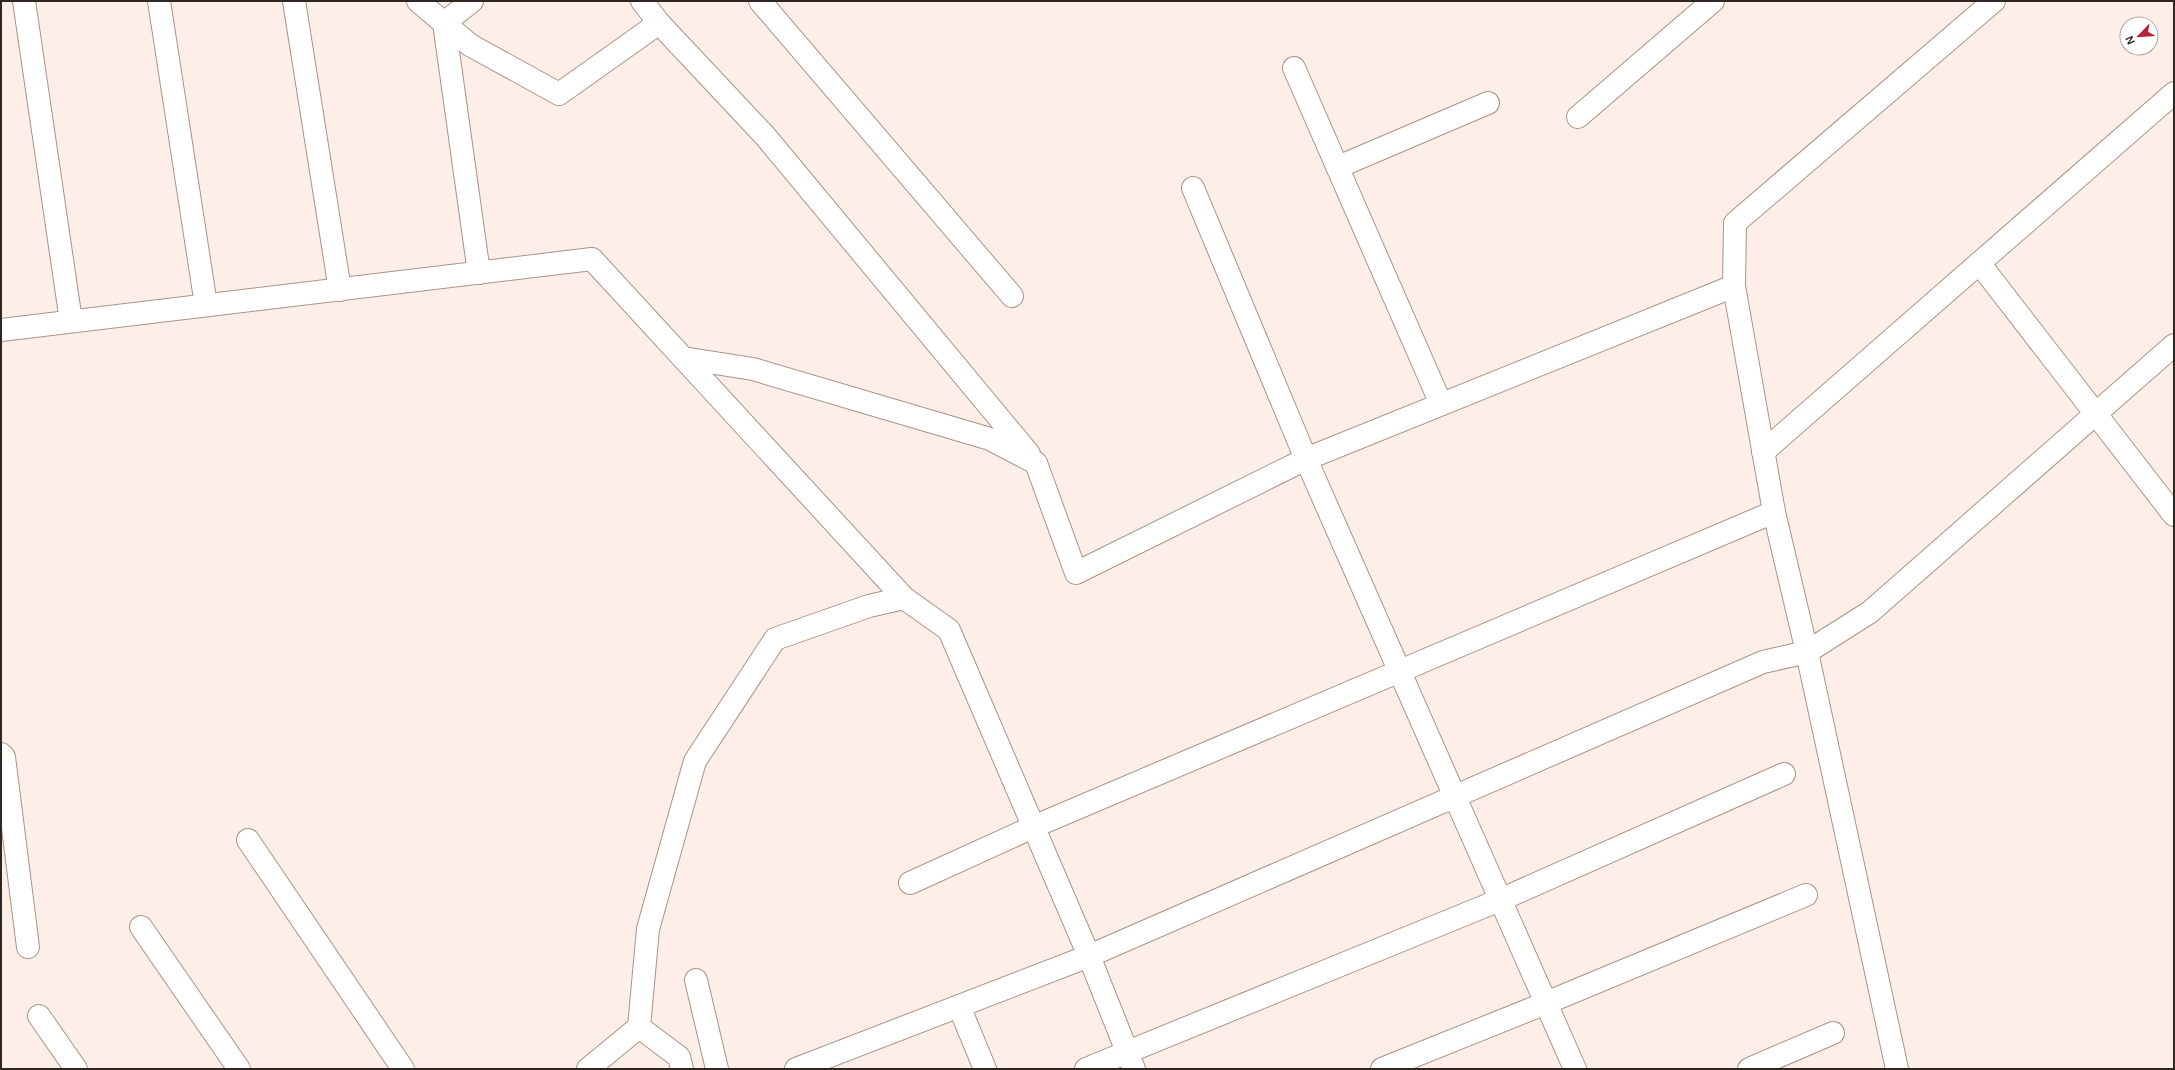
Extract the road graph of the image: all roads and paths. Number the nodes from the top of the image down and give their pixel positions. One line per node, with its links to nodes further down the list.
1 (24, 1): 24 (street)
2 (159, 1): 23 (street)
3 (294, 1): 21 (street)
4 (418, 1): 10 (street)
5 (472, 1): 10 (street)
6 (642, 1): 11 (street)
7 (1713, 1): 15 (street)
8 (1994, 1): 20 (street)
9 (763, 2): 22 (street)
10 (444, 23): 11 (street); 19 (street)
11 (659, 23): 32 (street)
12 (1294, 68): 16 (street)
13 (2174, 93): 18 (street)
14 (1488, 103): 16 (street)
15 (1578, 118)
16 (1338, 167): 28 (street)
17 (1192, 188): 31 (street)
18 (1979, 263): 29 (street); 30 (street)
19 (479, 273): 21 (street); 27 (street)
20 (1734, 286): 28 (street); 30 (street)
21 (340, 290): 23 (street)
22 (1012, 296)
23 (206, 305): 24 (street)
24 (71, 321): 25 (street)
25 (1, 330)
26 (2174, 345): 29 (street)
27 (682, 358): 32 (street); 35 (street)
28 (1441, 404): 31 (street)
29 (2095, 414): 34 (street); 36 (street)
30 (1763, 452): 33 (street)
31 (1306, 459): 32 (street); 37 (street)
32 (1036, 463)
33 (1774, 512): 36 (street); 37 (street)
34 (2174, 515)
35 (904, 598): 41 (street); 53 (street)
36 (1807, 652): 40 (street); 68 (street)
37 (1401, 672): 40 (street); 41 (street)
38 (1, 754): 47 (street)
39 (1784, 774): 45 (street)
40 (1454, 796): 45 (street); 48 (street)
41 (1033, 826): 43 (street); 48 (street)
42 (248, 840): 59 (street)
43 (910, 883)
44 (1806, 895): 50 (street)
45 (1500, 900): 50 (street); 55 (street)
46 (141, 927): 58 (street)
47 (28, 947)
48 (1089, 956): 51 (street); 55 (street)
49 (696, 980): 61 (street)
50 (1546, 1003): 65 (street); 66 (street)
51 (959, 1006): 62 (street); 63 (street)
52 (39, 1016): 57 (street)
53 (639, 1027): 56 (street); 60 (street)
54 (1833, 1033): 67 (street)
55 (1131, 1060): 64 (street)
56 (595, 1067)
57 (76, 1069)
58 (239, 1069)
59 (403, 1069)
60 (682, 1069)
61 (717, 1069)
62 (796, 1069)
63 (985, 1069)
64 (1086, 1069)
65 (1382, 1069)
66 (1575, 1069)
67 (1749, 1069)
68 (1896, 1069)

